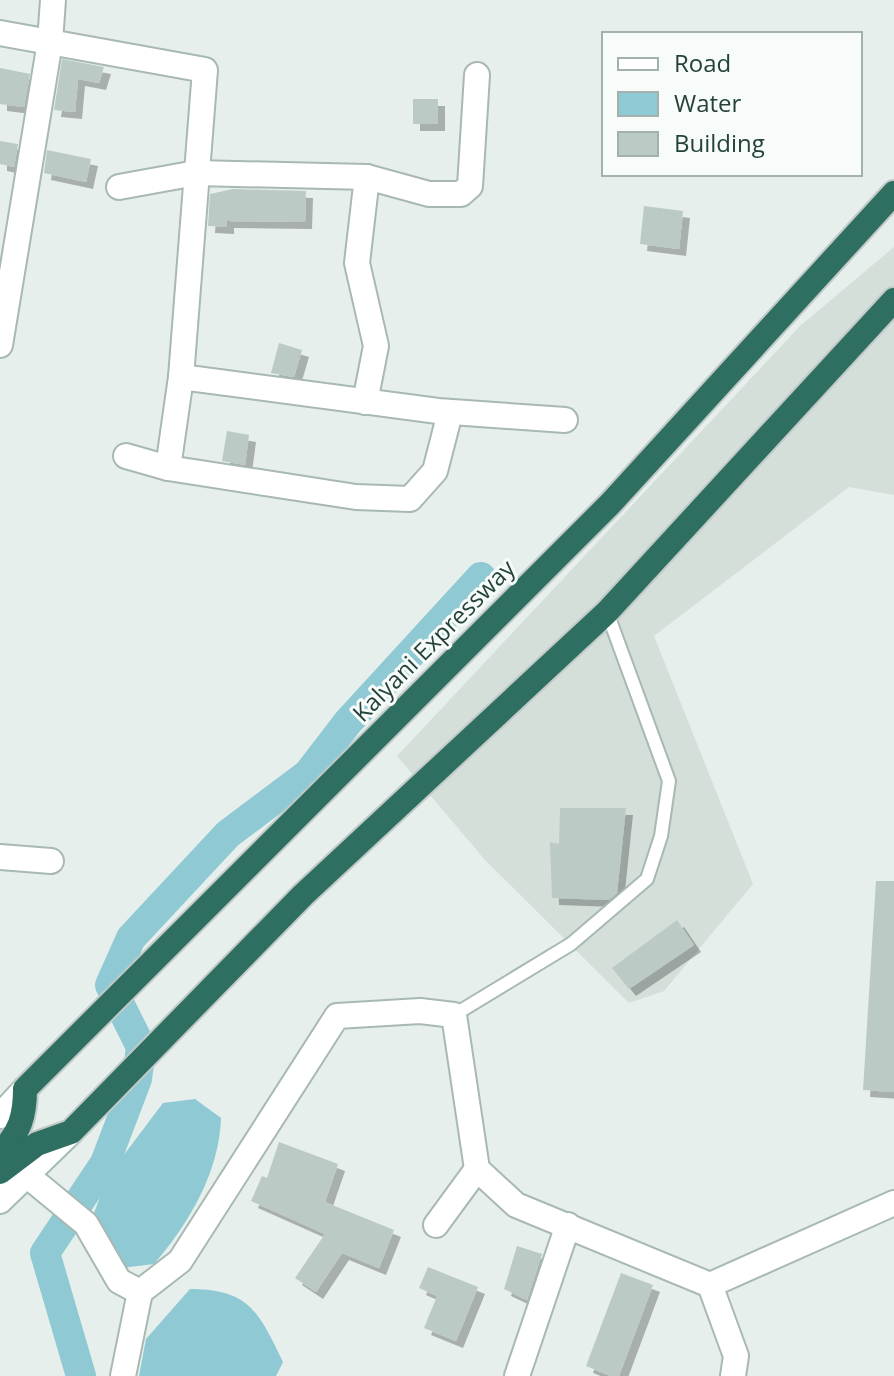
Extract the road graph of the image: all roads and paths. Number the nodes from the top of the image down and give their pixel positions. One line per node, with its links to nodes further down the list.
1 (53, 0): 3 (street)
2 (0, 33): 3 (street)
3 (50, 42): 5 (street); 10 (street)
4 (477, 75): 6 (street)
5 (196, 173): 6 (street); 7 (street); 11 (street)
6 (367, 177): 12 (street)
7 (119, 187)
8 (894, 193): 21 (highway, Kalyani Expressway)
9 (894, 300): 17 (highway)
10 (0, 345)
11 (181, 377): 12 (street); 16 (street)
12 (365, 402): 13 (street)
13 (450, 413): 14 (street); 16 (street)
14 (565, 420)
15 (126, 456): 16 (street)
16 (168, 468)
17 (607, 612): 20 (lane); 23 (highway)
18 (0, 857): 19 (street)
19 (51, 861)
20 (454, 1015): 24 (street); 30 (street)
21 (25, 1089): 22 (street, Kalyani Expressway); 23 (highway)
22 (0, 1116)
23 (10, 1161): 25 (street); 30 (street)
24 (477, 1169): 27 (street); 28 (street)
25 (0, 1201)
26 (894, 1203): 29 (street)
27 (436, 1225)
28 (568, 1225): 29 (street); 32 (street)
29 (710, 1285): 33 (street)
30 (140, 1292): 31 (street)
31 (123, 1376)
32 (517, 1376)
33 (733, 1376)

